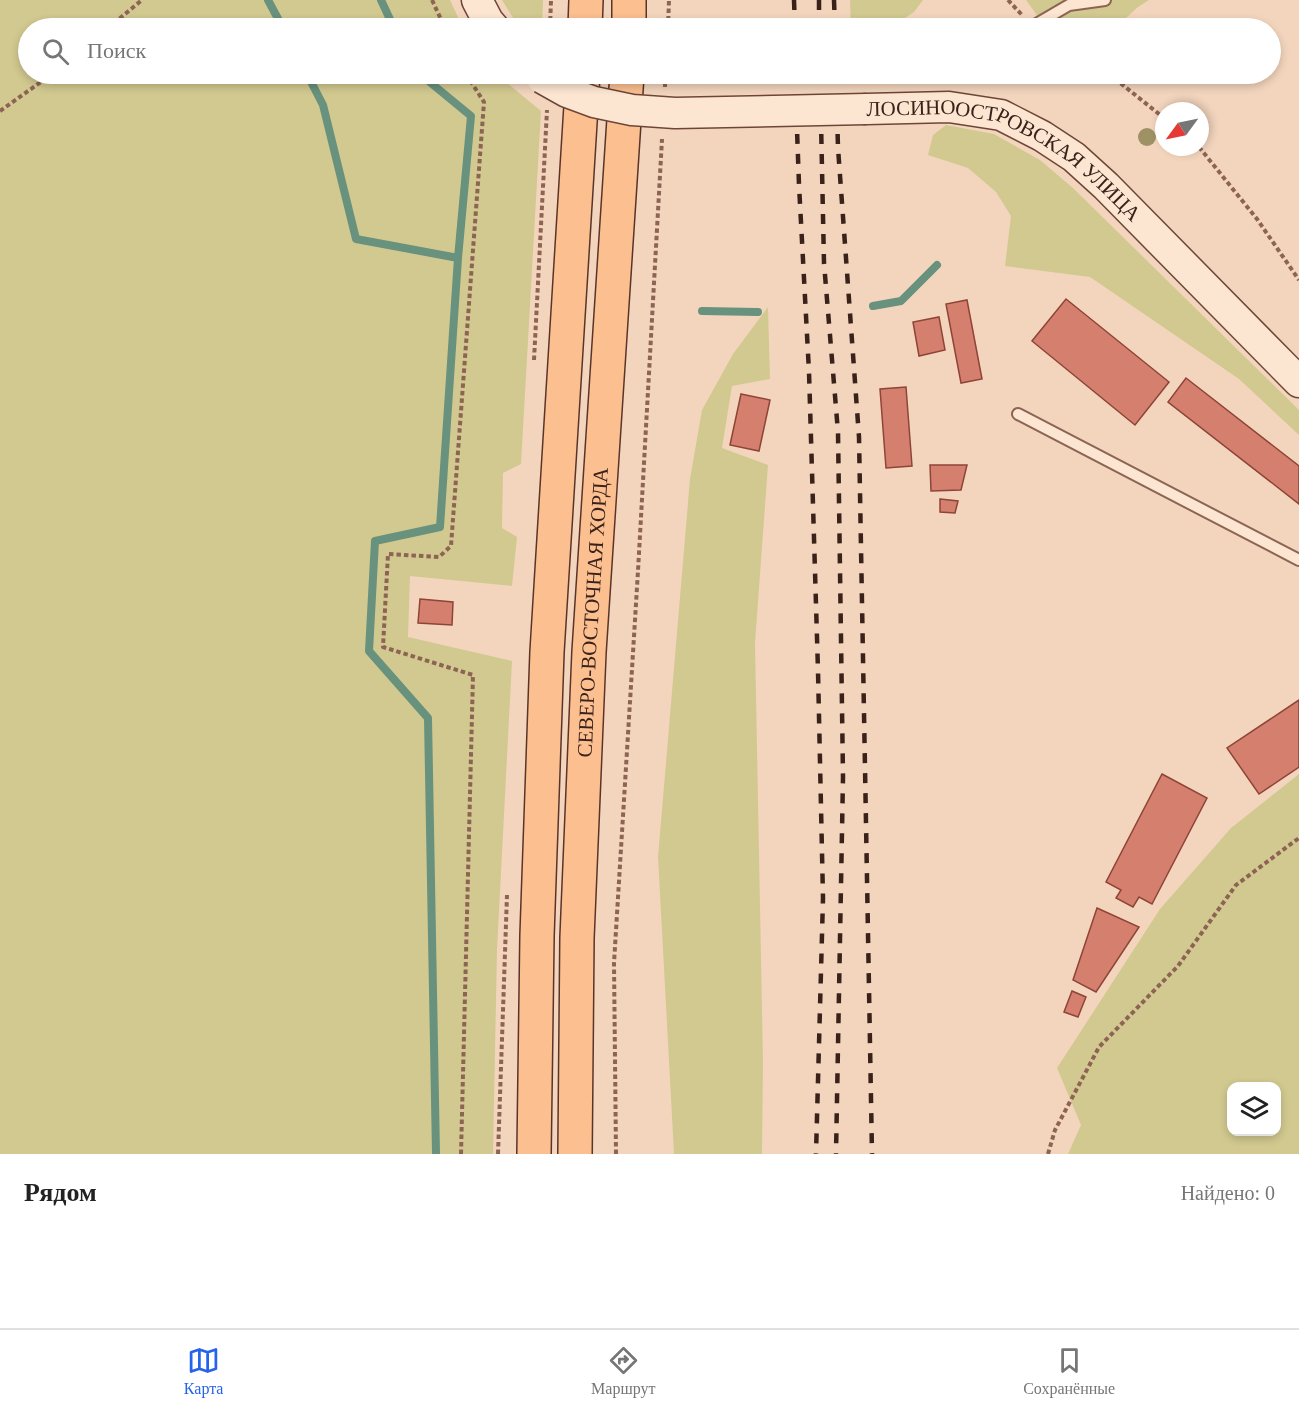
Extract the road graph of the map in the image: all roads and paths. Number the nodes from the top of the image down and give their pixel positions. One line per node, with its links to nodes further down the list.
1 (142, 0): 9 (path)
2 (432, 0): 10 (path)
3 (477, 0): 11 (street)
4 (551, 0): 12 (path)
5 (586, 0): 13 (main road)
6 (629, 0): 14 (main road)
7 (669, 0): 15 (path)
8 (1105, 0): 16 (lane)
9 (120, 18)
10 (440, 18)
11 (488, 18)
12 (550, 18)
13 (585, 18)
14 (629, 18)
15 (668, 18)
16 (1046, 18)
17 (38, 84): 25 (path)
18 (472, 84): 34 (path)
19 (553, 84): 30 (street, ЛОСИНООСТРОВСКАЯ УЛИЦА, bridge)
20 (582, 84): 35 (main road, СЕВЕРО-ВОСТОЧНАЯ ХОРДА)
21 (626, 84): 36 (main road, СЕВЕРО-ВОСТОЧНАЯ ХОРДА)
22 (665, 84): 24 (path)
23 (1122, 84): 26 (path)
24 (664, 97)
25 (0, 111)
26 (1155, 111)
27 (662, 133): 37 (path)
28 (1206, 156): 29 (path)
29 (1299, 280)
30 (1299, 382)
31 (1018, 414): 32 (lane)
32 (1299, 560)
33 (1299, 838): 38 (path)
34 (460, 1154)
35 (534, 1154)
36 (575, 1154)
37 (616, 1154)
38 (1048, 1154)

